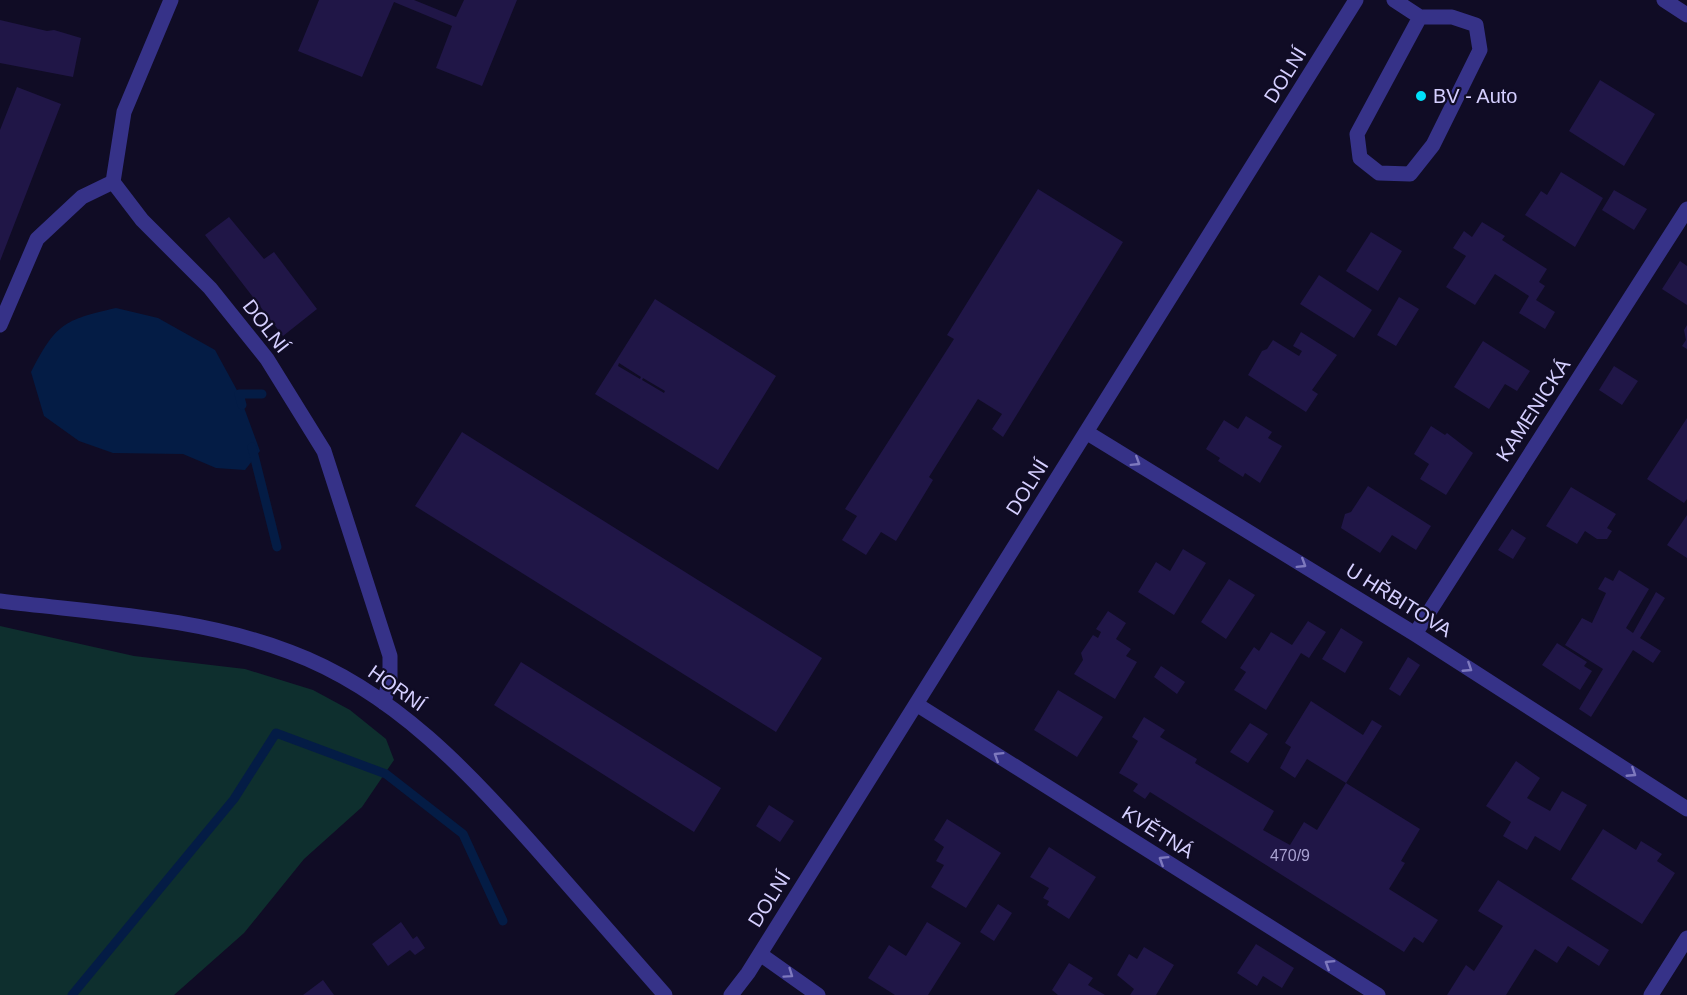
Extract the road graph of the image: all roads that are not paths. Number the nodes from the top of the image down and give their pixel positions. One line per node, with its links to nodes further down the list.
1 (171, 0): 7 (street)
2 (1356, 0): 10 (street, DOLNÍ)
3 (1394, 0): 6 (street)
4 (1664, 0): 5 (street)
5 (1687, 15)
6 (1420, 17): 6 (street)
7 (113, 183): 9 (street); 13 (street, DOLNÍ)
8 (1687, 209): 12 (street, KAMENICKÁ)
9 (0, 325)
10 (1086, 432): 12 (street, U HŘBITOVA, one-way to 12); 14 (street, DOLNÍ)
11 (0, 601): 13 (street, HORNÍ)
12 (1415, 634): 15 (street, U HŘBITOVA, one-way to 15)
13 (384, 703): 18 (street, HORNÍ)
14 (916, 704): 17 (street, DOLNÍ); 21 (street, KVĚTNÁ, one-way to 14)
15 (1687, 809)
16 (1687, 938): 22 (street)
17 (760, 954): 19 (street, DOLNÍ); 20 (street, one-way to 20)
18 (665, 995)
19 (731, 995)
20 (818, 995)
21 (1378, 995)
22 (1651, 995)

